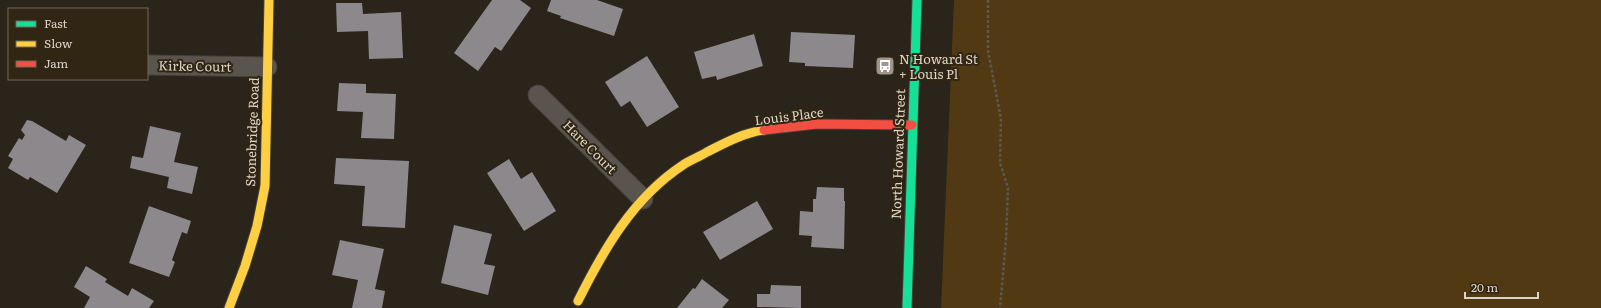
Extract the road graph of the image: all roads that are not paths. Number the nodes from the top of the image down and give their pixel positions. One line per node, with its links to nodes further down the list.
1 (269, 0): 4 (street, Stonebridge Road)
2 (916, 0): 6 (street, North Howard Street)
3 (148, 65): 4 (street, Kirke Court)
4 (267, 67): 9 (street, Stonebridge Road)
5 (538, 95): 7 (street, Hare Court)
6 (912, 125): 7 (street, Louis Place); 10 (street, North Howard Street)
7 (643, 199): 8 (street, Louis Place)
8 (578, 301)
9 (228, 308)
10 (907, 308)

